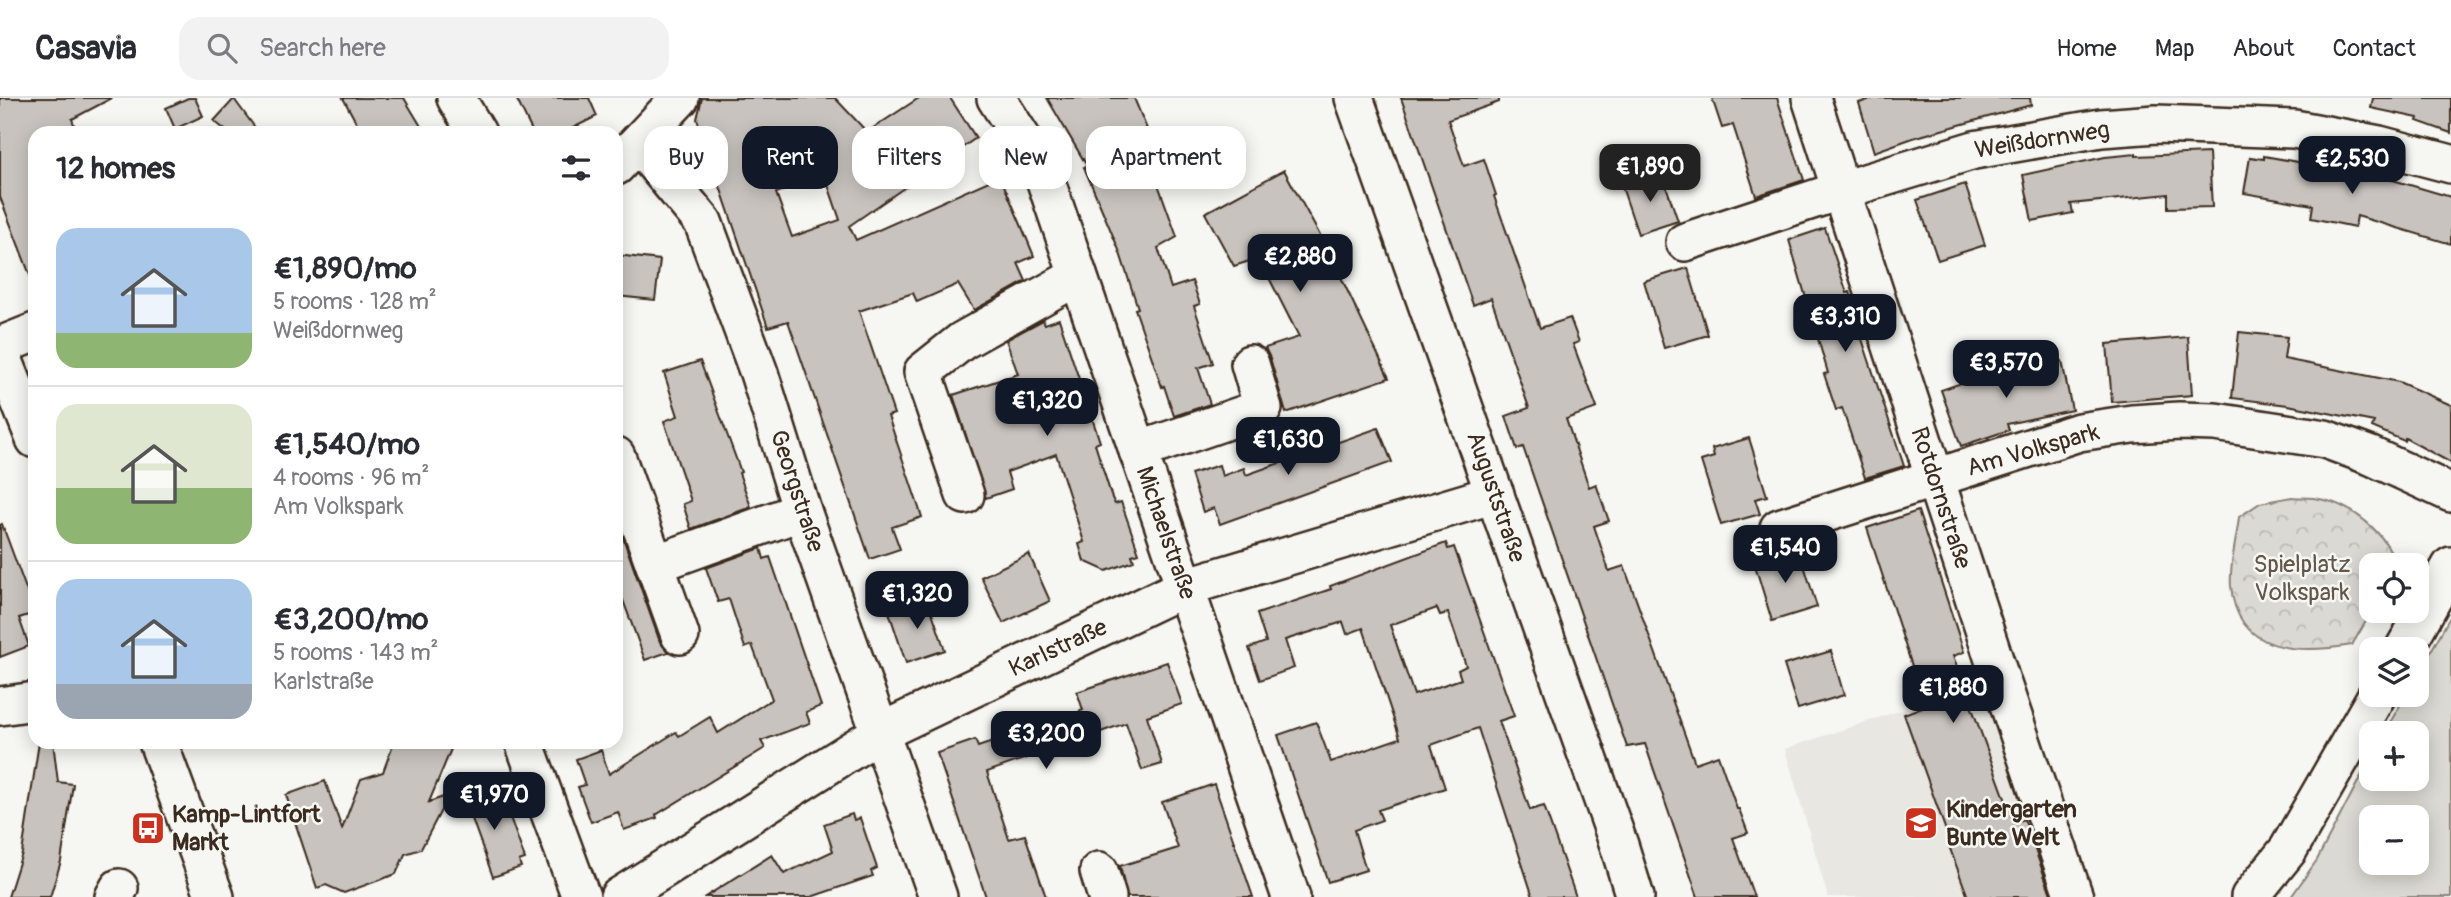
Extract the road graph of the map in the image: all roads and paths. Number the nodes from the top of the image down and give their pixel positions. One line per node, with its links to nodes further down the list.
1 (456, 98): 6 (street)
2 (680, 98): 7 (street)
3 (996, 98): 11 (street, Michaelstraße)
4 (1354, 98): 20 (street, Auguststraße)
5 (1811, 98): 9 (street, Rotdornstraße)
6 (473, 126)
7 (627, 155): 22 (street, Georgstraße)
8 (2451, 164): 9 (street, Weißdornweg)
9 (1842, 190): 10 (street, Weißdornweg); 18 (street, Rotdornstraße)
10 (1685, 242)
11 (1078, 276): 16 (street, Michaelstraße); 21 (street)
12 (28, 335): 13 (street)
13 (0, 348): 15 (street)
14 (1250, 364): 16 (street)
15 (28, 421)
16 (1138, 451): 26 (street, Michaelstraße)
17 (623, 475): 24 (street)
18 (1934, 480): 19 (street, Am Volkspark); 23 (street, Am Volkspark); 41 (street, Rotdornstraße)
19 (2451, 493)
20 (1495, 494): 26 (street, Karlstraße); 40 (street, Auguststraße)
21 (965, 495)
22 (802, 511): 24 (street); 32 (street, Georgstraße)
23 (1779, 528)
24 (655, 564): 27 (street)
25 (2451, 566): 28 (street)
26 (1185, 587): 32 (street, Karlstraße); 39 (street, Michaelstraße)
27 (681, 635)
28 (2410, 637)
29 (28, 702): 30 (street)
30 (0, 706)
31 (2371, 707): 42 (street)
32 (881, 732): 37 (street, Karlstraße); 38 (street, Georgstraße)
33 (161, 749): 35 (street)
34 (527, 749): 36 (street)
35 (215, 897)
36 (580, 897)
37 (619, 897)
38 (938, 897)
39 (1291, 897)
40 (1635, 897)
41 (2074, 897)
42 (2250, 897)

